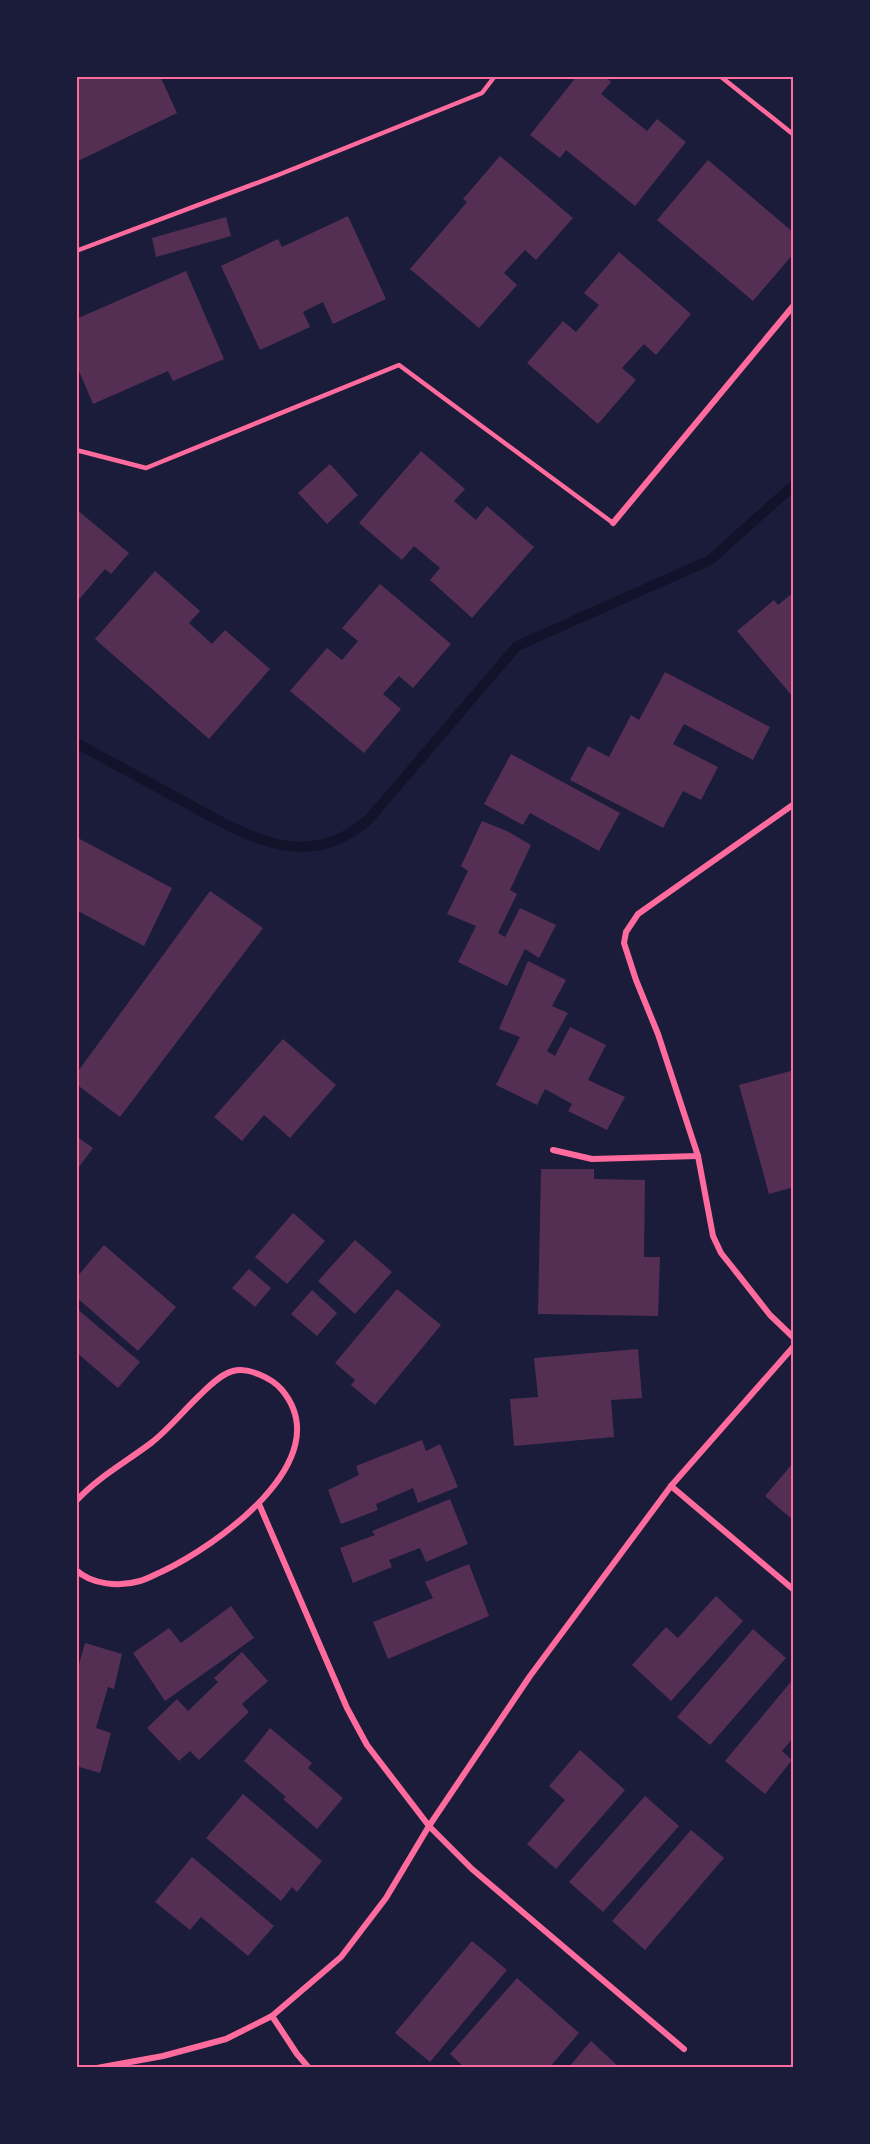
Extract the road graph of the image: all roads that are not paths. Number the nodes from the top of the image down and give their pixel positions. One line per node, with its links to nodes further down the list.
1 (495, 76): 4 (lane)
2 (720, 76): 3 (lane)
3 (794, 135)
4 (76, 251)
5 (794, 305): 7 (street)
6 (76, 450): 7 (lane)
7 (613, 523)
8 (794, 804): 10 (street)
9 (553, 1150): 10 (street)
10 (698, 1156): 11 (street)
11 (794, 1338)
12 (794, 1346): 13 (street)
13 (671, 1486): 17 (street); 18 (street)
14 (76, 1501): 15 (street)
15 (259, 1504): 16 (street); 18 (street)
16 (76, 1570)
17 (794, 1590)
18 (429, 1826): 19 (street); 20 (street)
19 (272, 2016): 21 (street); 22 (street)
20 (684, 2049)
21 (97, 2067)
22 (309, 2067)

